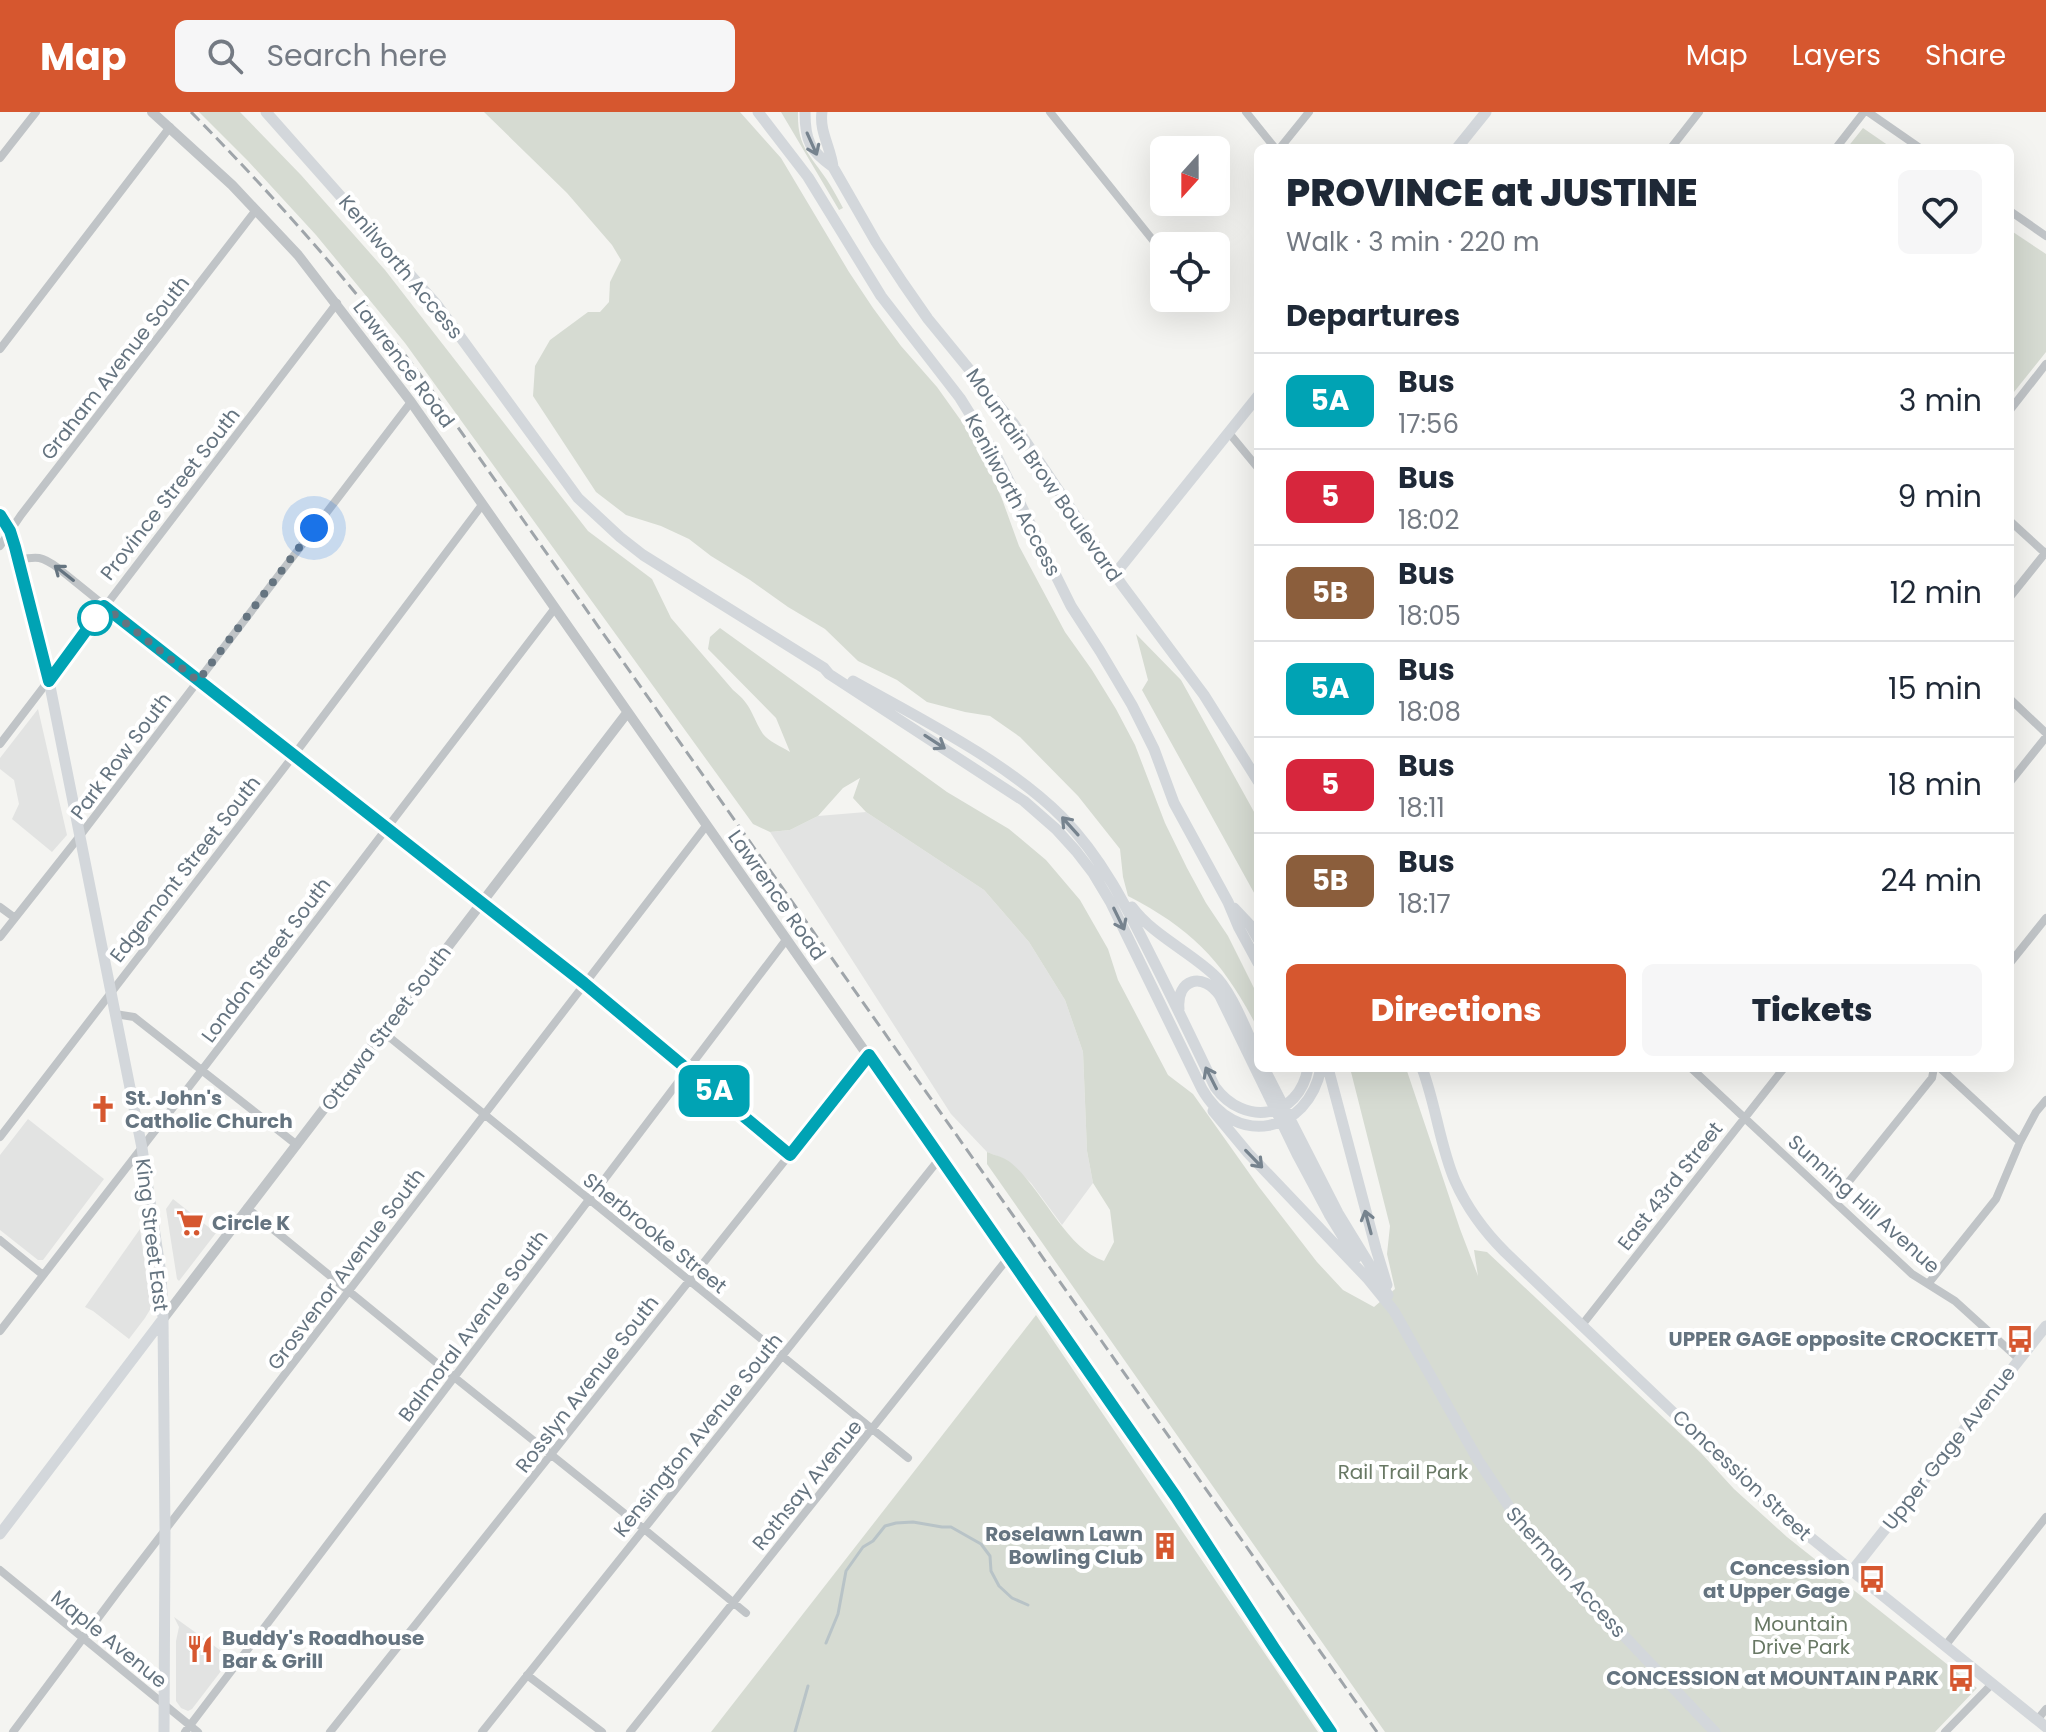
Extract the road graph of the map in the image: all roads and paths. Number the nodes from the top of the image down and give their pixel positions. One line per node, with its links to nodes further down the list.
1 (36, 112): 20 (street)
2 (152, 112): 13 (street, Lawrence Road)
3 (266, 112): 45 (main road, Kenilworth Access)
4 (758, 112): 59 (main road, Kenilworth Access)
5 (805, 112): 21 (main road, Mountain Brow Boulevard, one-way to 21)
6 (822, 112): 21 (main road, Mountain Brow Boulevard)
7 (1050, 112): 25 (street)
8 (1246, 112): 14 (street)
9 (1309, 112): 15 (street)
10 (1486, 112): 16 (main road)
11 (1699, 112): 17 (street)
12 (1866, 112): 18 (street); 19 (street)
13 (170, 127): 22 (street, Lawrence Road); 27 (street)
14 (1274, 144)
15 (1281, 144)
16 (1460, 144)
17 (1674, 144)
18 (1839, 144)
19 (1914, 144)
20 (0, 158)
21 (833, 167): 41 (main road, Mountain Brow Boulevard)
22 (256, 210): 26 (street, Lawrence Road); 37 (street, Graham Avenue South)
23 (2014, 214): 24 (street)
24 (2046, 236)
25 (1150, 237)
26 (337, 303): 30 (street, Lawrence Road); 43 (street, Province Street South)
27 (0, 349)
28 (2046, 364): 31 (street)
29 (1254, 401): 32 (main road)
30 (411, 402): 34 (street, Lawrence Road); 47 (street, Park Row South)
31 (2014, 405)
32 (1229, 433): 33 (street); 41 (main road)
33 (1254, 463)
34 (482, 505): 44 (street, Lawrence Road); 52 (street, Edgemont Street South)
35 (0, 515): 37 (main road, King Street East)
36 (2014, 525): 39 (street)
37 (10, 531): 38 (street, Graham Avenue South); 40 (main road, King Street East)
38 (0, 546)
39 (2046, 553): 42 (street)
40 (18, 560): 43 (street, one-way to 40); 46 (main road, King Street East)
41 (1115, 574): 53 (main road, Mountain Brow Boulevard)
42 (2014, 592)
43 (104, 606): 46 (street, Province Street South); 47 (street)
44 (555, 608): 49 (street, Lawrence Road); 56 (street, London Street South)
45 (824, 668): 58 (main road, Kenilworth Access, one-way to 45); 89 (main road, Kenilworth Access, one-way to 89)
46 (49, 681): 51 (street, Province Street South); 57 (main road, King Street East)
47 (198, 681): 52 (street); 57 (street, Park Row South)
48 (2014, 703): 50 (street)
49 (627, 713): 55 (street, Lawrence Road); 60 (street, Ottawa Street South)
50 (2046, 735): 54 (street)
51 (0, 744)
52 (294, 755): 56 (street); 70 (street, Edgemont Street South)
53 (1254, 775)
54 (2014, 777)
55 (706, 826): 66 (street, Lawrence Road); 69 (street, Grosvenor Avenue South)
56 (387, 828): 60 (street); 78 (street, London Street South)
57 (79, 837): 62 (street, Park Row South); 70 (main road, King Street East)
58 (1116, 887): 72 (main road, Kenilworth Access); 74 (main road)
59 (1228, 902): 64 (main road, Kenilworth Access); 67 (main road, Kenilworth Access)
60 (482, 903): 69 (street); 73 (street, Ottawa Street South)
61 (0, 907): 62 (street)
62 (15, 918): 65 (street, Park Row South)
63 (2046, 918): 68 (street)
64 (1254, 932)
65 (0, 937)
66 (786, 940): 75 (street, Lawrence Road); 77 (street, Balmoral Avenue South)
67 (1254, 956)
68 (2014, 958)
69 (584, 983): 77 (street); 91 (street, Grosvenor Avenue South)
70 (111, 993): 71 (main road, King Street East); 93 (street, Edgemont Street South)
71 (115, 1014): 78 (street); 96 (main road, King Street East)
72 (1180, 1014): 76 (main road); 81 (main road, Kenilworth Access, one-way to 72)
73 (383, 1032): 91 (street, Sherbrooke Street); 95 (street, Ottawa Street South)
74 (1254, 1047)
75 (869, 1055): 97 (street, Rosslyn Avenue South); 98 (street, Lawrence Road)
76 (1254, 1065)
77 (689, 1069): 97 (street); 99 (street, Balmoral Avenue South)
78 (202, 1070): 95 (street); 96 (street, London Street South)
79 (1258, 1072): 105 (main road)
80 (1266, 1072): 109 (main road)
81 (1307, 1072)
82 (1320, 1072): 89 (main road, Kenilworth Access)
83 (1329, 1072): 109 (main road, one-way to 83)
84 (1423, 1072): 112 (main road, Concession Street)
85 (1695, 1072): 92 (street, Sunning Hill Avenue)
86 (1781, 1072): 92 (street, East 43rd Street)
87 (1935, 1072): 100 (street)
88 (1941, 1072): 94 (street)
89 (1207, 1098): 105 (main road, one-way to 105)
90 (2046, 1100): 94 (street)
91 (484, 1114): 99 (street, Sherbrooke Street); 108 (street, Grosvenor Avenue South)
92 (1744, 1117): 100 (street, Sunning Hill Avenue); 112 (street, East 43rd Street)
93 (0, 1137)
94 (2020, 1142): 107 (street)
95 (297, 1145): 101 (street, Ottawa Street South)
96 (142, 1148): 104 (street, London Street South); 111 (main road, King Street East)
97 (790, 1155): 106 (street, Rosslyn Avenue South)
98 (940, 1158): 103 (street, Lawrence Road); 115 (street, Kensington Avenue South)
99 (589, 1199): 106 (street, Sherbrooke Street); 117 (street, Balmoral Avenue South)
100 (1834, 1200): 107 (street, Sunning Hill Avenue)
101 (247, 1208): 108 (street); 111 (street, Ottawa Street South)
102 (0, 1240): 104 (street)
103 (1008, 1258): 118 (street, Rothsay Avenue); 144 (street, Lawrence Road)
104 (43, 1275): 114 (street, London Street South)
105 (1368, 1279): 110 (main road)
106 (689, 1282): 115 (street, Sherbrooke Street); 119 (street, Rosslyn Avenue South)
107 (1928, 1284): 116 (street, Sunning Hill Avenue)
108 (349, 1291): 117 (street); 123 (street, Grosvenor Avenue South)
109 (1390, 1297): 110 (main road)
110 (1394, 1311): 145 (main road, Sherman Access)
111 (163, 1319): 123 (main road, King Street East); 124 (main road, Ottawa Street South)
112 (1582, 1325): 126 (main road, Concession Street)
113 (2046, 1326): 116 (main road, Upper Gage Avenue)
114 (0, 1331)
115 (781, 1356): 118 (street, Sherbrooke Street); 122 (street, Kensington Avenue South)
116 (2019, 1359): 126 (main road, Upper Gage Avenue)
117 (454, 1377): 119 (street); 136 (street, Balmoral Avenue South)
118 (872, 1430): 120 (street, Sherbrooke Street); 127 (street, Rothsay Avenue)
119 (551, 1455): 122 (street); 140 (street, Rosslyn Avenue South)
120 (908, 1458)
121 (2046, 1517): 130 (street)
122 (644, 1529): 127 (street); 131 (street, Kensington Avenue South)
123 (165, 1532): 129 (street, Grosvenor Avenue South); 133 (main road, King Street East)
124 (0, 1534)
125 (0, 1570): 129 (street, Maple Avenue)
126 (1852, 1571): 130 (main road, Concession Street)
127 (733, 1603): 128 (street); 143 (street, Rothsay Avenue)
128 (746, 1613)
129 (84, 1640): 133 (street, Maple Avenue); 137 (street, Grosvenor Avenue South)
130 (1945, 1646): 132 (main road, Concession Street)
131 (527, 1675): 141 (street, Kensington Avenue South); 142 (street)
132 (1992, 1684): 135 (main road, Concession Street); 146 (street)
133 (164, 1704): 136 (street, Maple Avenue); 138 (main road, King Street East)
134 (2046, 1709): 135 (street)
135 (2042, 1723)
136 (187, 1729): 139 (street, Maple Avenue)
137 (13, 1732)
138 (164, 1732)
139 (198, 1732)
140 (330, 1732)
141 (482, 1732)
142 (602, 1732)
143 (630, 1732)
144 (1331, 1732)
145 (1715, 1732)
146 (1945, 1732)

